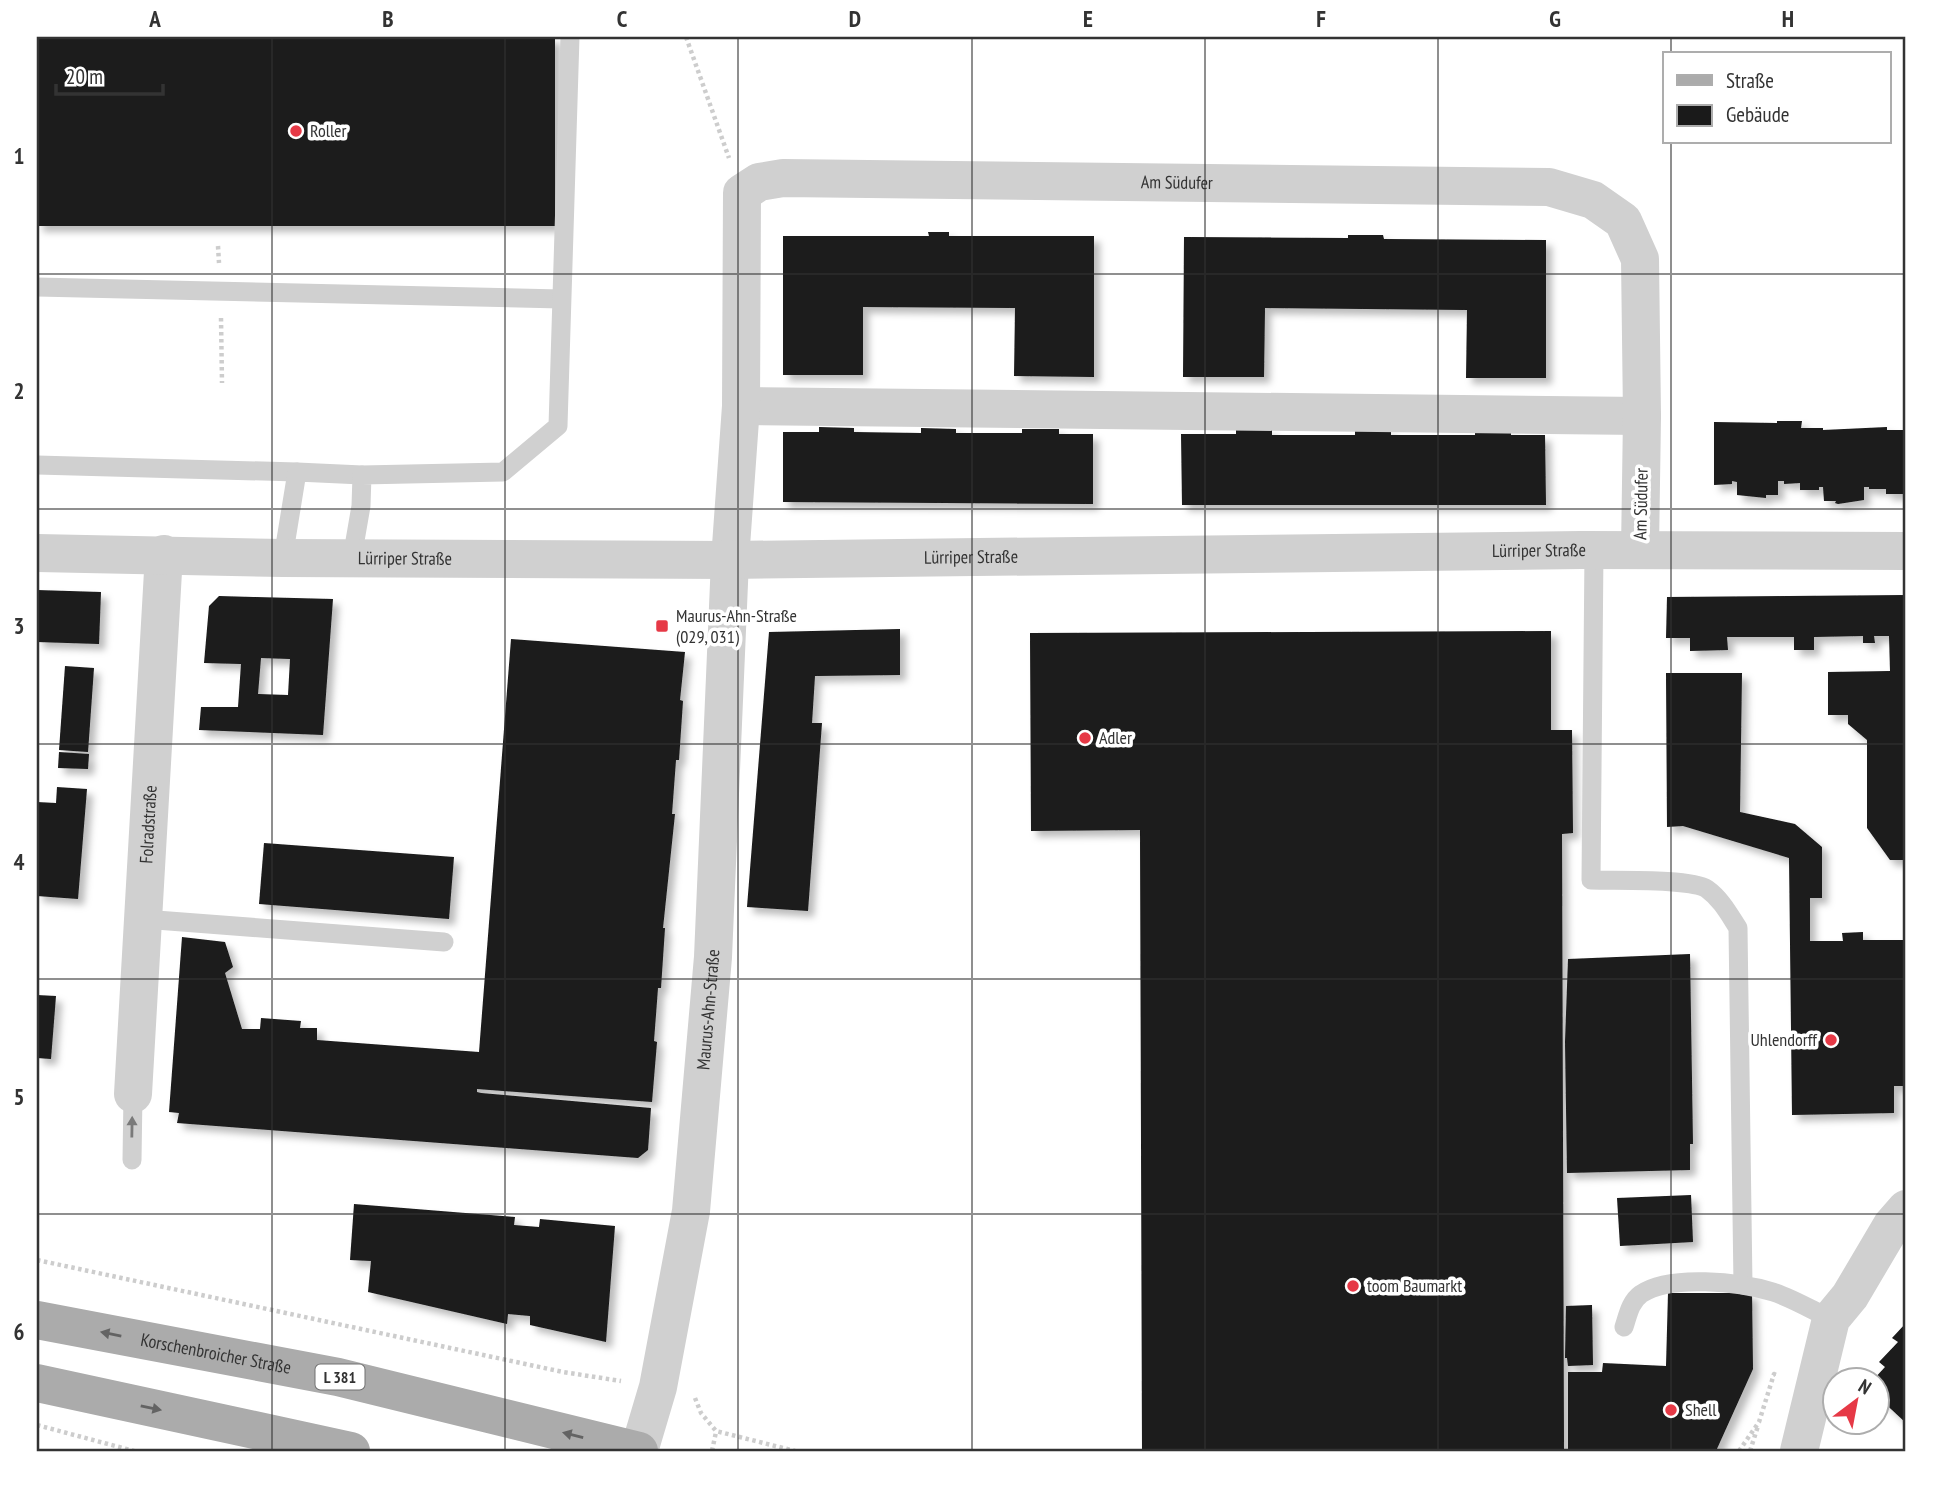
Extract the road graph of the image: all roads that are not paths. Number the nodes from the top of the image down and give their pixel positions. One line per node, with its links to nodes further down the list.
1 (570, 37): 3 (lane)
2 (37, 287): 3 (lane)
3 (561, 299): 8 (lane)
4 (741, 406): 5 (street); 5 (street, Am Südufer); 16 (street)
5 (1642, 416): 9 (street, Am Südufer)
6 (37, 465): 7 (lane)
7 (297, 472): 8 (lane); 14 (lane)
8 (362, 475): 15 (lane)
9 (1640, 550): 10 (street, Lürriper Straße); 11 (street, Lürriper Straße)
10 (1594, 551): 16 (street, Lürriper Straße); 22 (lane)
11 (1906, 551)
12 (37, 553): 13 (street, Lürriper Straße)
13 (164, 554): 14 (street, Lürriper Straße); 17 (street, Folradstraße)
14 (283, 558): 15 (street, Lürriper Straße)
15 (352, 558): 16 (street, Lürriper Straße)
16 (730, 560): 28 (street, Maurus-Ahn-Straße)
17 (143, 919): 18 (lane); 19 (street, Folradstraße)
18 (444, 942)
19 (133, 1094): 20 (lane, one-way to 19)
20 (132, 1160)
21 (1906, 1209): 23 (street)
22 (1743, 1285): 23 (lane); 25 (lane)
23 (1831, 1319): 29 (street)
24 (37, 1320): 28 (main road, Korschenbroicher Straße / L 381, one-way to 24)
25 (1625, 1327)
26 (37, 1383): 27 (main road, one-way to 27)
27 (351, 1451)
28 (639, 1451)
29 (1799, 1451)

